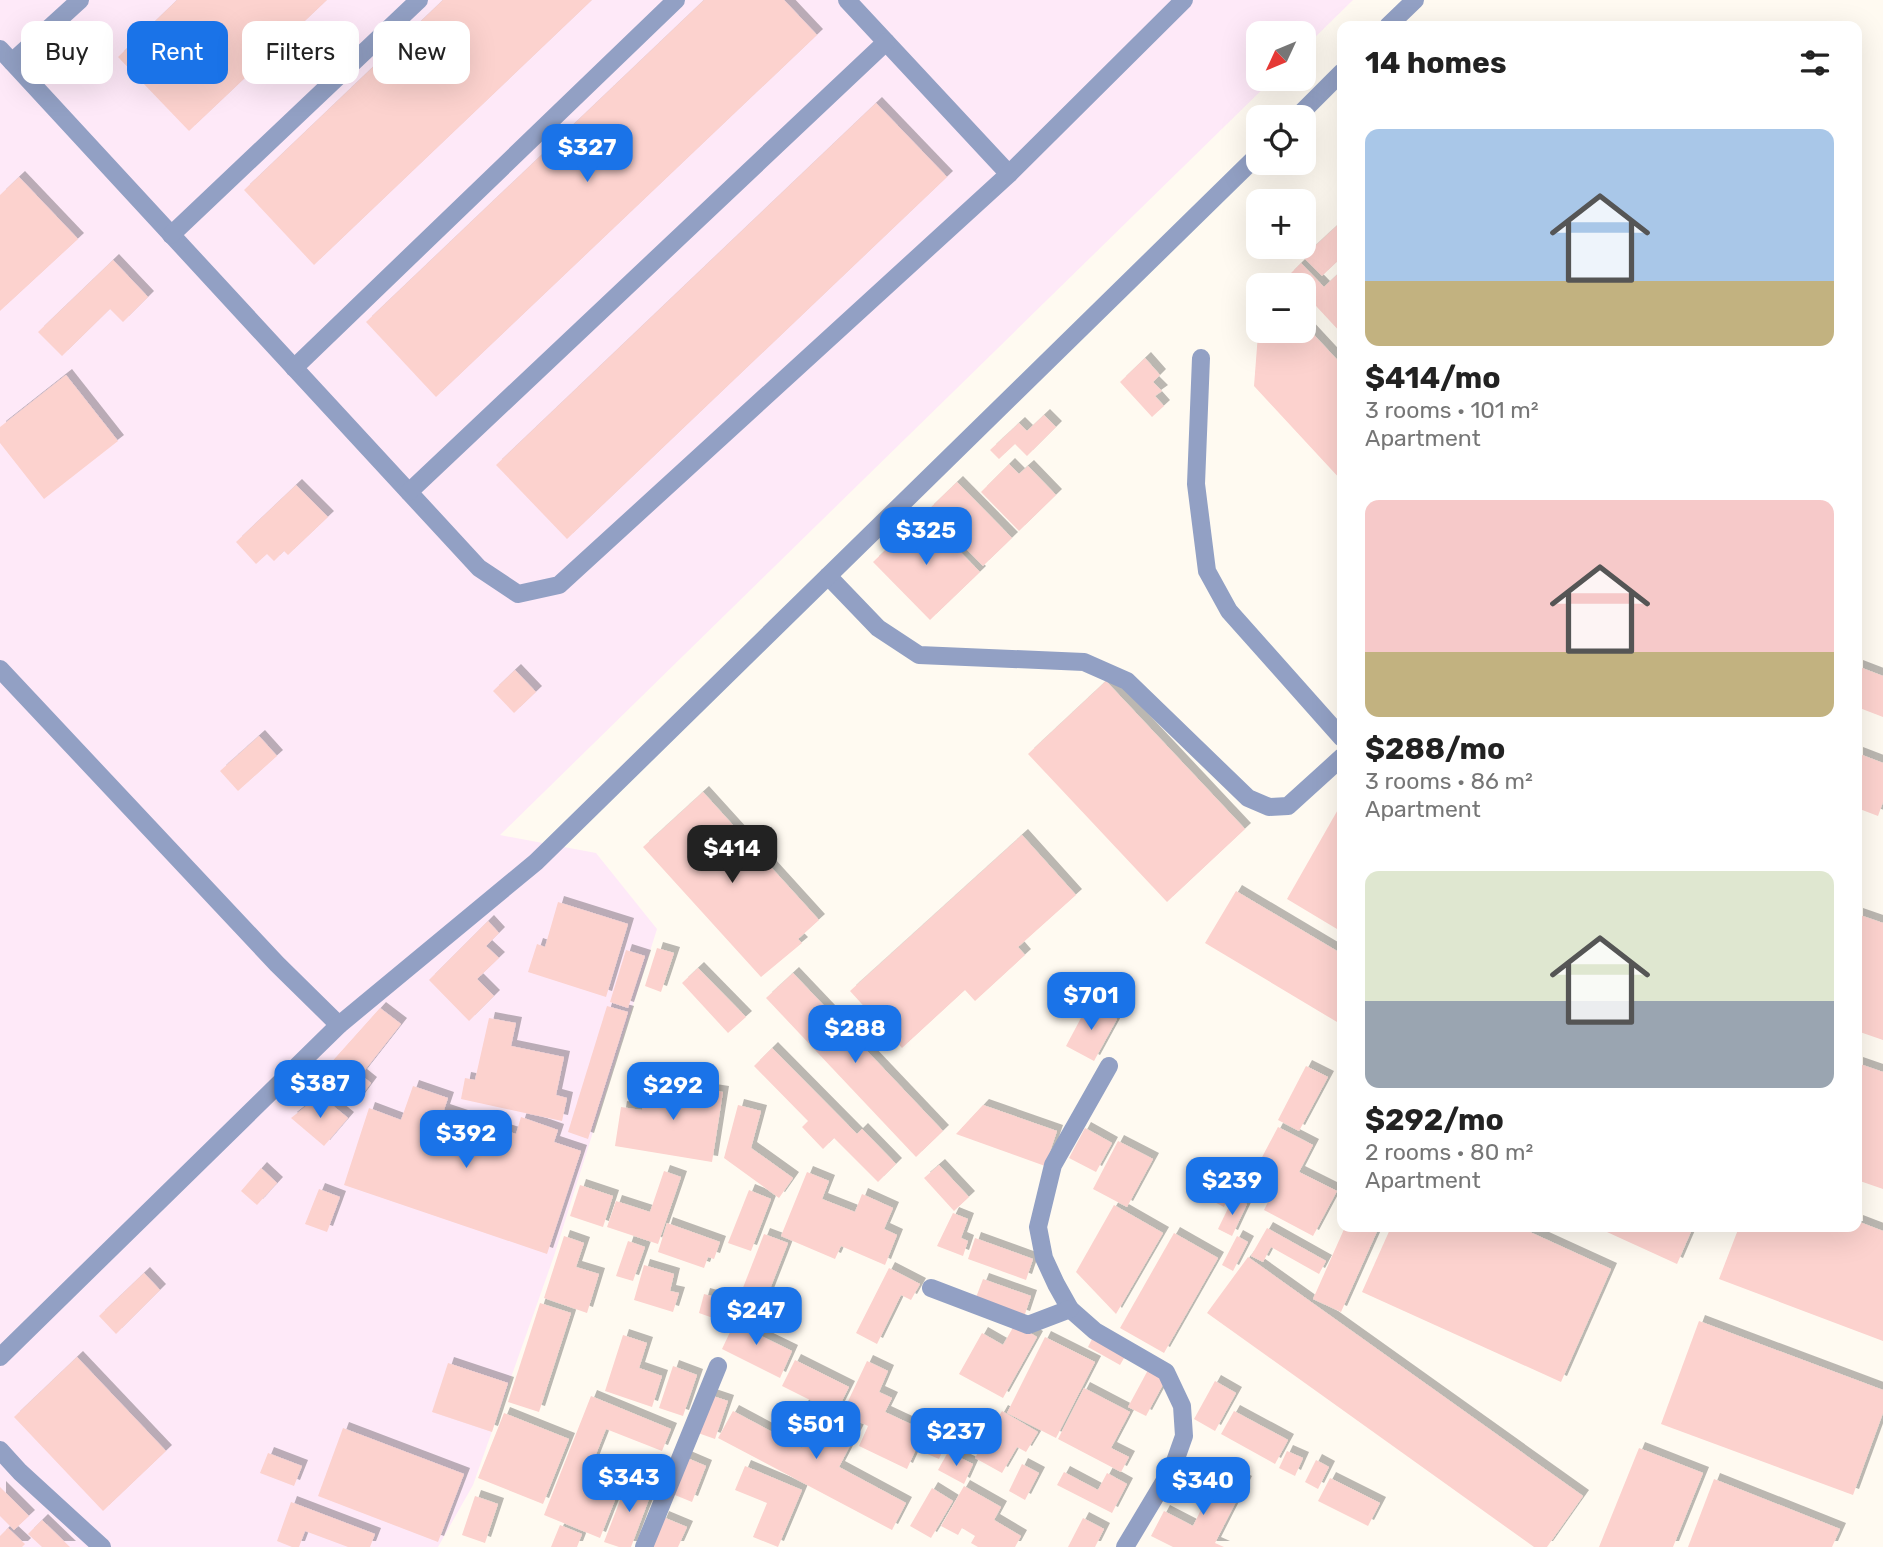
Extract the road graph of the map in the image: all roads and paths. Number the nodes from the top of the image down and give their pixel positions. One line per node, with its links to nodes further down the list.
1 (80, 0): 9 (street)
2 (419, 0): 14 (street)
3 (676, 0): 16 (street)
4 (847, 0): 8 (street)
5 (1184, 0): 13 (street)
6 (1415, 0): 7 (street)
7 (1393, 21)
8 (886, 42): 13 (street); 17 (street)
9 (6, 56): 14 (street)
10 (1337, 77): 11 (street)
11 (1309, 105)
12 (1246, 167): 18 (street)
13 (1009, 174): 17 (street)
14 (172, 235): 16 (street)
15 (1201, 358): 20 (street)
16 (295, 368): 17 (street)
17 (409, 492)
18 (828, 576): 21 (street); 22 (street)
19 (0, 669): 22 (street)
20 (1337, 732)
21 (1337, 762)
22 (339, 1025): 26 (street)
23 (1109, 1066): 25 (street)
24 (932, 1288): 25 (street)
25 (1070, 1309): 31 (street)
26 (0, 1357)
27 (718, 1366): 30 (street)
28 (0, 1450): 29 (street)
29 (102, 1547)
30 (644, 1547)
31 (1125, 1547)

